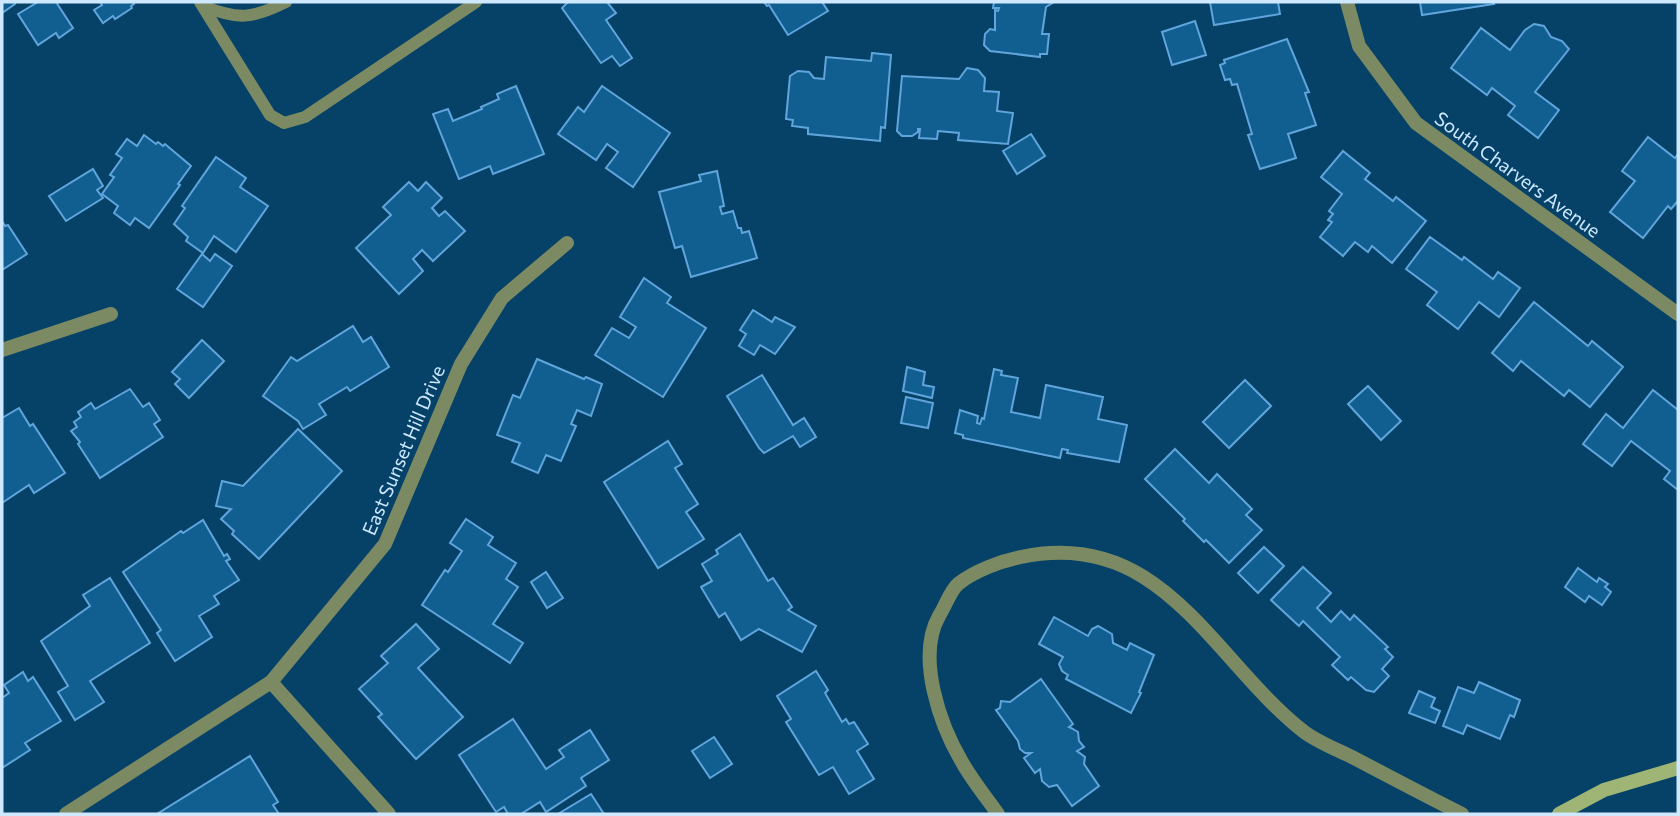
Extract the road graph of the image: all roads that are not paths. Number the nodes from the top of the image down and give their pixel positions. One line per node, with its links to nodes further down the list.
1 (286, 2): 4 (lane)
2 (476, 2): 4 (lane)
3 (1347, 2): 7 (street, South Charvers Avenue)
4 (201, 4)
5 (567, 243): 9 (street, East Sunset Hill Drive)
6 (111, 314): 8 (street)
7 (1678, 314)
8 (2, 350)
9 (271, 682): 11 (street, East Sunset Hill Drive); 12 (street)
10 (1678, 768): 15 (street)
11 (66, 814)
12 (389, 814)
13 (998, 814): 14 (street)
14 (1462, 814)
15 (1559, 814)

